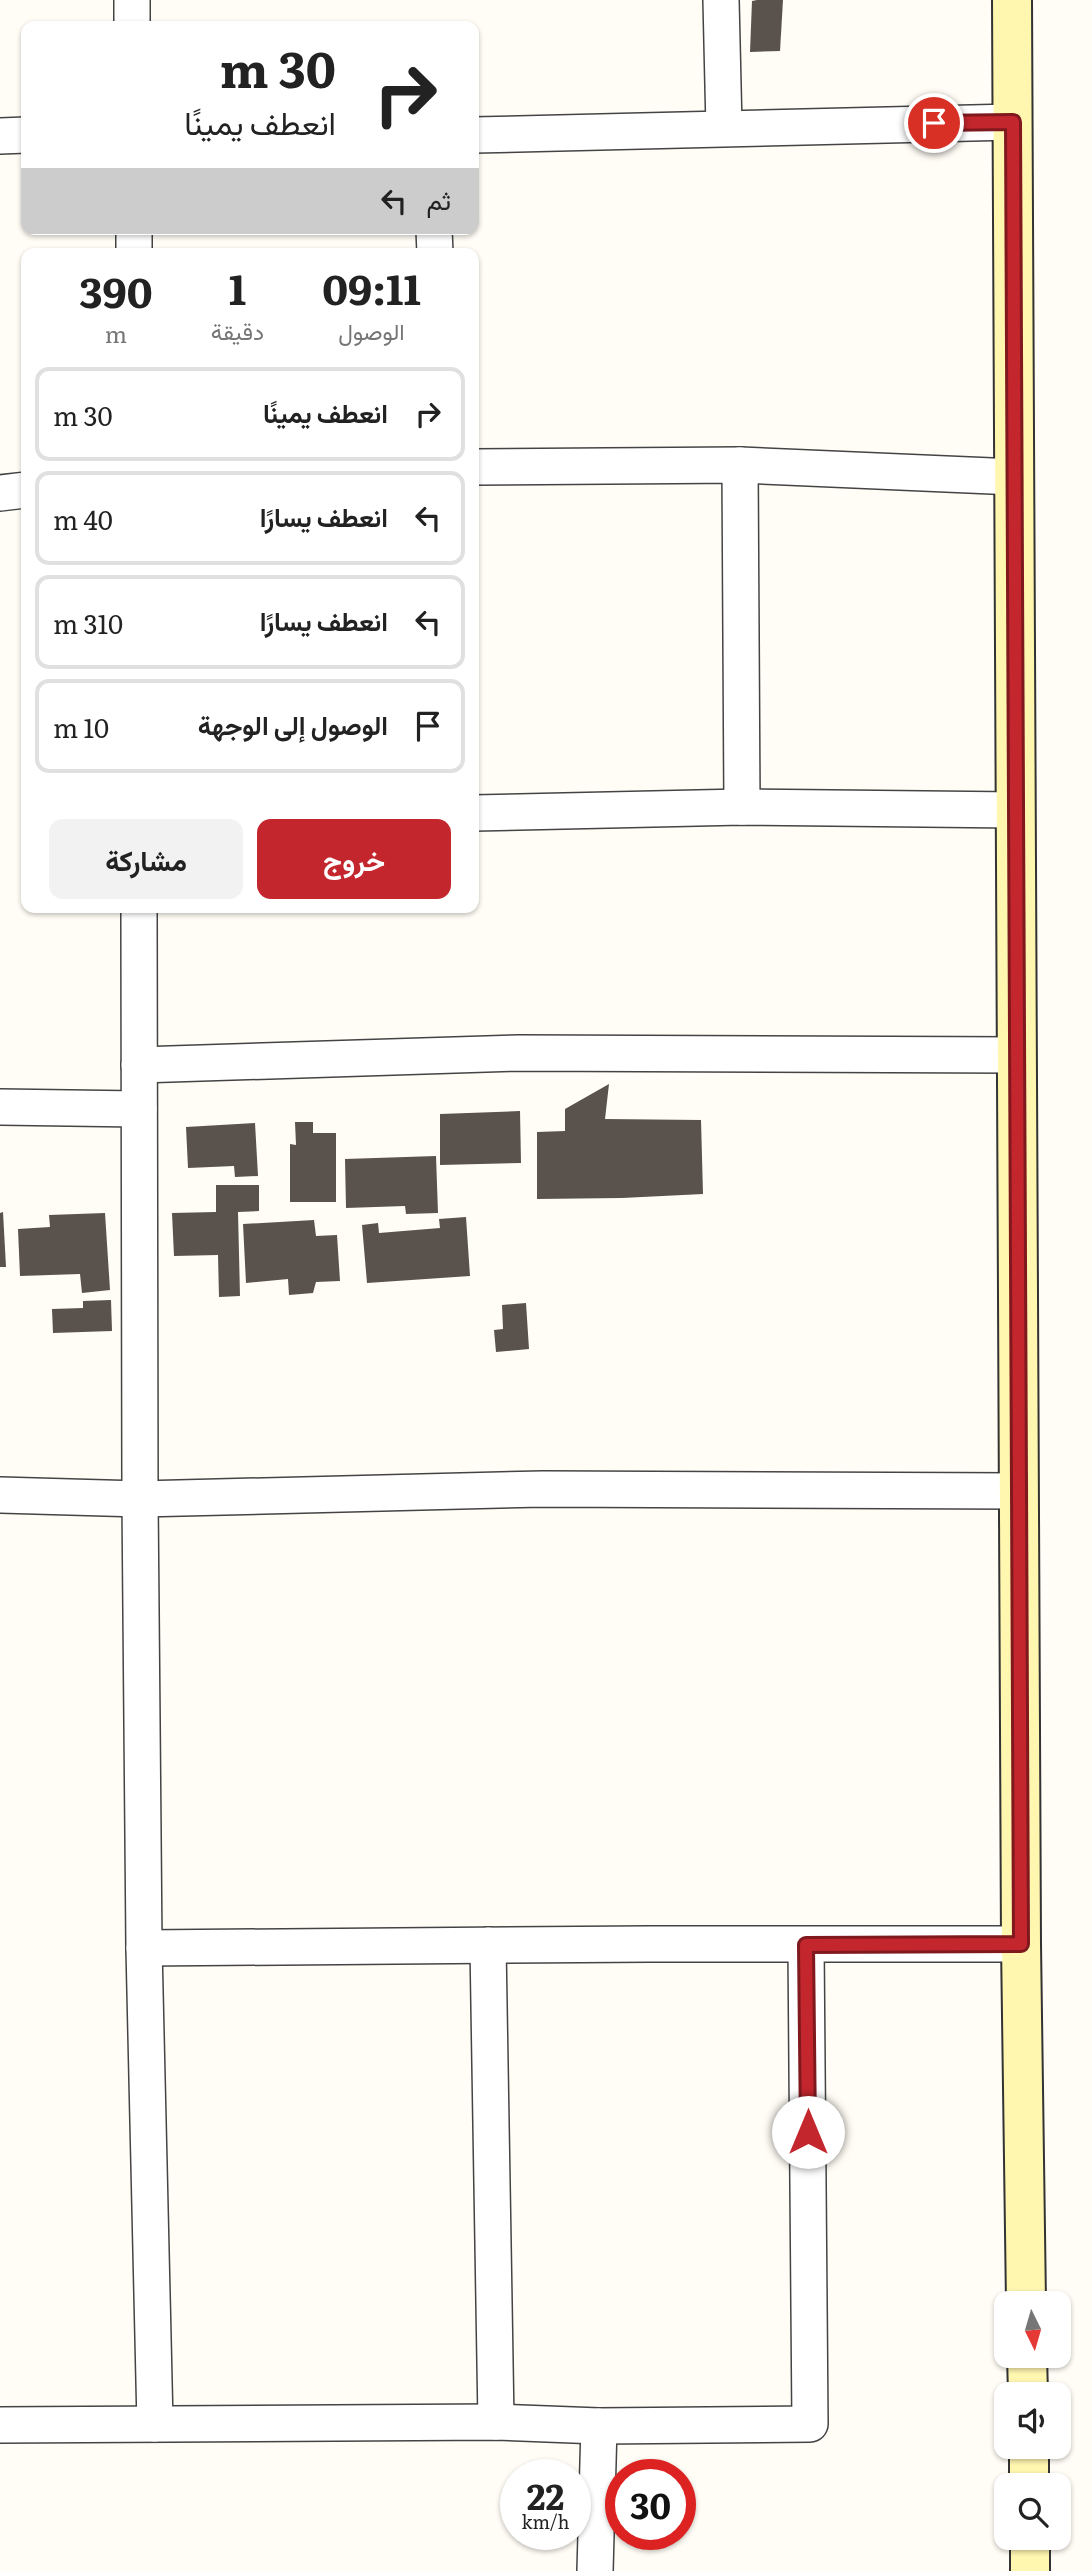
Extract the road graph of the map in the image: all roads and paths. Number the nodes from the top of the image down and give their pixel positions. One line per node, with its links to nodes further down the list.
1 (132, 0): 4 (street)
2 (721, 0): 6 (street)
3 (1012, 0): 5 (street)
4 (132, 21)
5 (1013, 122): 6 (street); 12 (street)
6 (724, 128): 8 (street)
7 (21, 135): 9 (street)
8 (479, 135)
9 (0, 136)
10 (740, 465): 11 (street); 12 (street); 15 (street)
11 (479, 467)
12 (1015, 477): 16 (street)
13 (21, 491): 14 (street)
14 (0, 493)
15 (742, 807): 16 (street); 17 (street)
16 (1016, 810): 19 (street)
17 (479, 813)
18 (139, 913): 20 (street)
19 (1017, 1055): 20 (street); 23 (street)
20 (139, 1065): 22 (street)
21 (0, 1107): 22 (street)
22 (139, 1109): 25 (street)
23 (1019, 1491): 25 (street); 26 (street)
24 (0, 1495): 25 (street)
25 (140, 1499): 29 (street)
26 (1021, 1944): 28 (street); 30 (street)
27 (488, 1945): 28 (street); 29 (street); 31 (street)
28 (806, 1945): 34 (street)
29 (144, 1948): 32 (street)
30 (1027, 2291)
31 (496, 2422): 32 (street); 34 (street)
32 (155, 2424): 33 (street)
33 (0, 2425)
34 (599, 2426): 36 (street)
35 (1030, 2550): 37 (street)
36 (595, 2571)
37 (1030, 2571)

